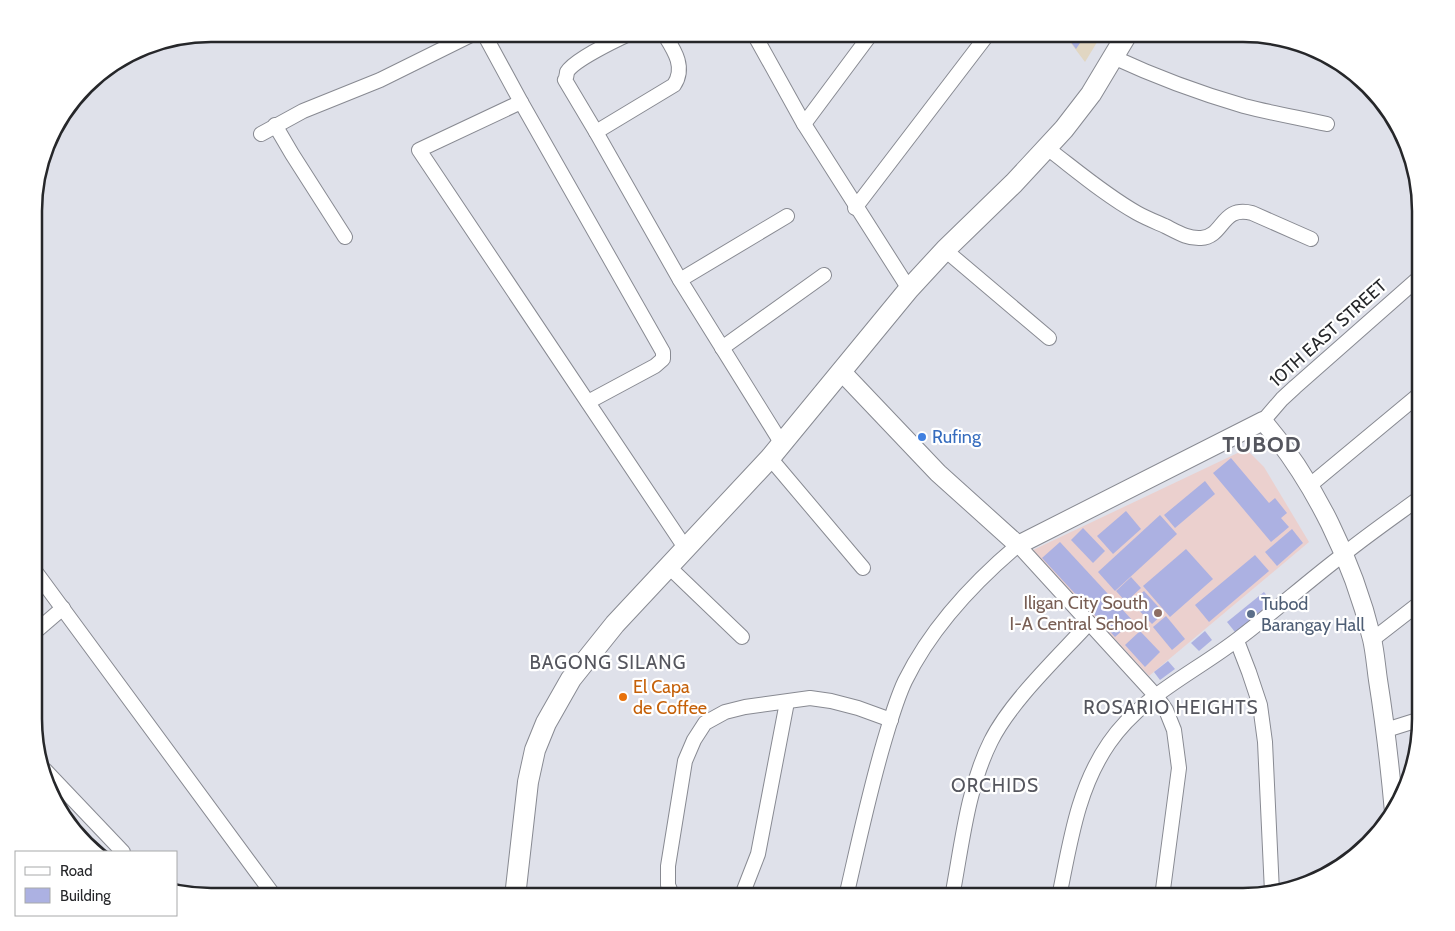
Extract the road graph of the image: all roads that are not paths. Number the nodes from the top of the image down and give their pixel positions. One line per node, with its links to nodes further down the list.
1 (759, 42): 11 (street)
2 (865, 42): 11 (street)
3 (982, 42): 17 (street)
4 (1122, 42): 9 (main road)
5 (455, 43): 13 (street)
6 (489, 43): 10 (street)
7 (613, 43): 14 (street)
8 (669, 43): 14 (street)
9 (1113, 57): 12 (street); 16 (main road)
10 (521, 102): 30 (street); 30 (street)
11 (804, 124): 17 (street)
12 (1327, 124)
13 (276, 125): 15 (street); 19 (street)
14 (596, 132): 23 (street)
15 (260, 134)
16 (1047, 148): 20 (street); 21 (main road)
17 (855, 208): 25 (street)
18 (787, 216): 23 (street)
19 (345, 237)
20 (1311, 239)
21 (945, 250): 25 (main road); 26 (street)
22 (824, 275): 27 (street)
23 (680, 280): 27 (street)
24 (1412, 284): 31 (street, 10TH EAST STREET)
25 (909, 289): 28 (main road)
26 (1049, 338)
27 (722, 348): 32 (street)
28 (841, 371): 32 (main road); 35 (street)
29 (1412, 400): 33 (street)
30 (588, 402): 36 (street)
31 (1263, 421): 33 (street); 35 (street)
32 (776, 451): 36 (main road); 39 (street)
33 (1309, 486): 37 (street)
34 (1412, 504): 37 (street)
35 (1018, 545): 43 (street); 50 (street)
36 (686, 549): 38 (main road)
37 (1345, 553): 46 (street); 47 (street)
38 (669, 567): 45 (street); 58 (main road)
39 (864, 568)
40 (42, 580): 41 (street)
41 (63, 608): 44 (street); 57 (street)
42 (1412, 609): 46 (street)
43 (1089, 624): 48 (street); 62 (street)
44 (42, 626)
45 (742, 637)
46 (1372, 640): 52 (street)
47 (1237, 641): 48 (street); 56 (street)
48 (1156, 696): 63 (street); 64 (street)
49 (787, 702): 50 (street); 59 (street); 60 (street)
50 (891, 720): 61 (street)
51 (1412, 722): 52 (street)
52 (1386, 730): 54 (street)
53 (52, 777): 55 (street)
54 (1393, 798)
55 (121, 851)
56 (1272, 886)
57 (268, 888)
58 (516, 888)
59 (669, 888)
60 (745, 888)
61 (848, 888)
62 (954, 888)
63 (1061, 888)
64 (1163, 888)

